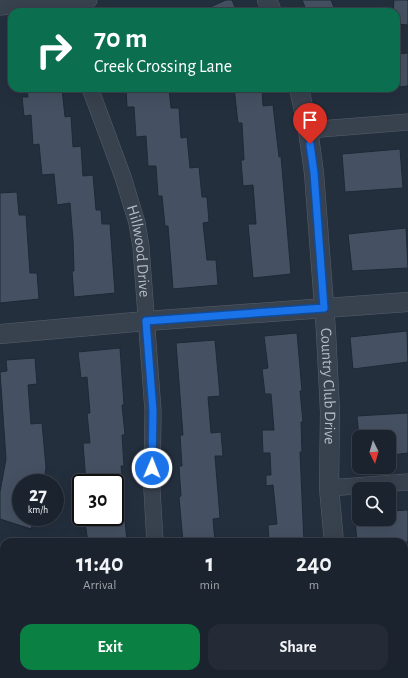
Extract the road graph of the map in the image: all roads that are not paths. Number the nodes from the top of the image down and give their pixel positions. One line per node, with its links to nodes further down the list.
1 (84, 0): 2 (street); 3 (street)
2 (89, 0)
3 (0, 7)
4 (92, 92): 10 (street, Hillwood Drive)
5 (300, 92): 7 (street, Country Club Drive)
6 (408, 122): 7 (street)
7 (308, 130): 9 (street, Country Club Drive)
8 (408, 302): 9 (street)
9 (324, 308): 10 (street); 13 (street, Country Club Drive)
10 (146, 321): 11 (street); 14 (street, Hillwood Drive)
11 (0, 334)
12 (408, 482): 13 (street)
13 (329, 488): 15 (street, Country Club Drive)
14 (155, 538)
15 (334, 538)

